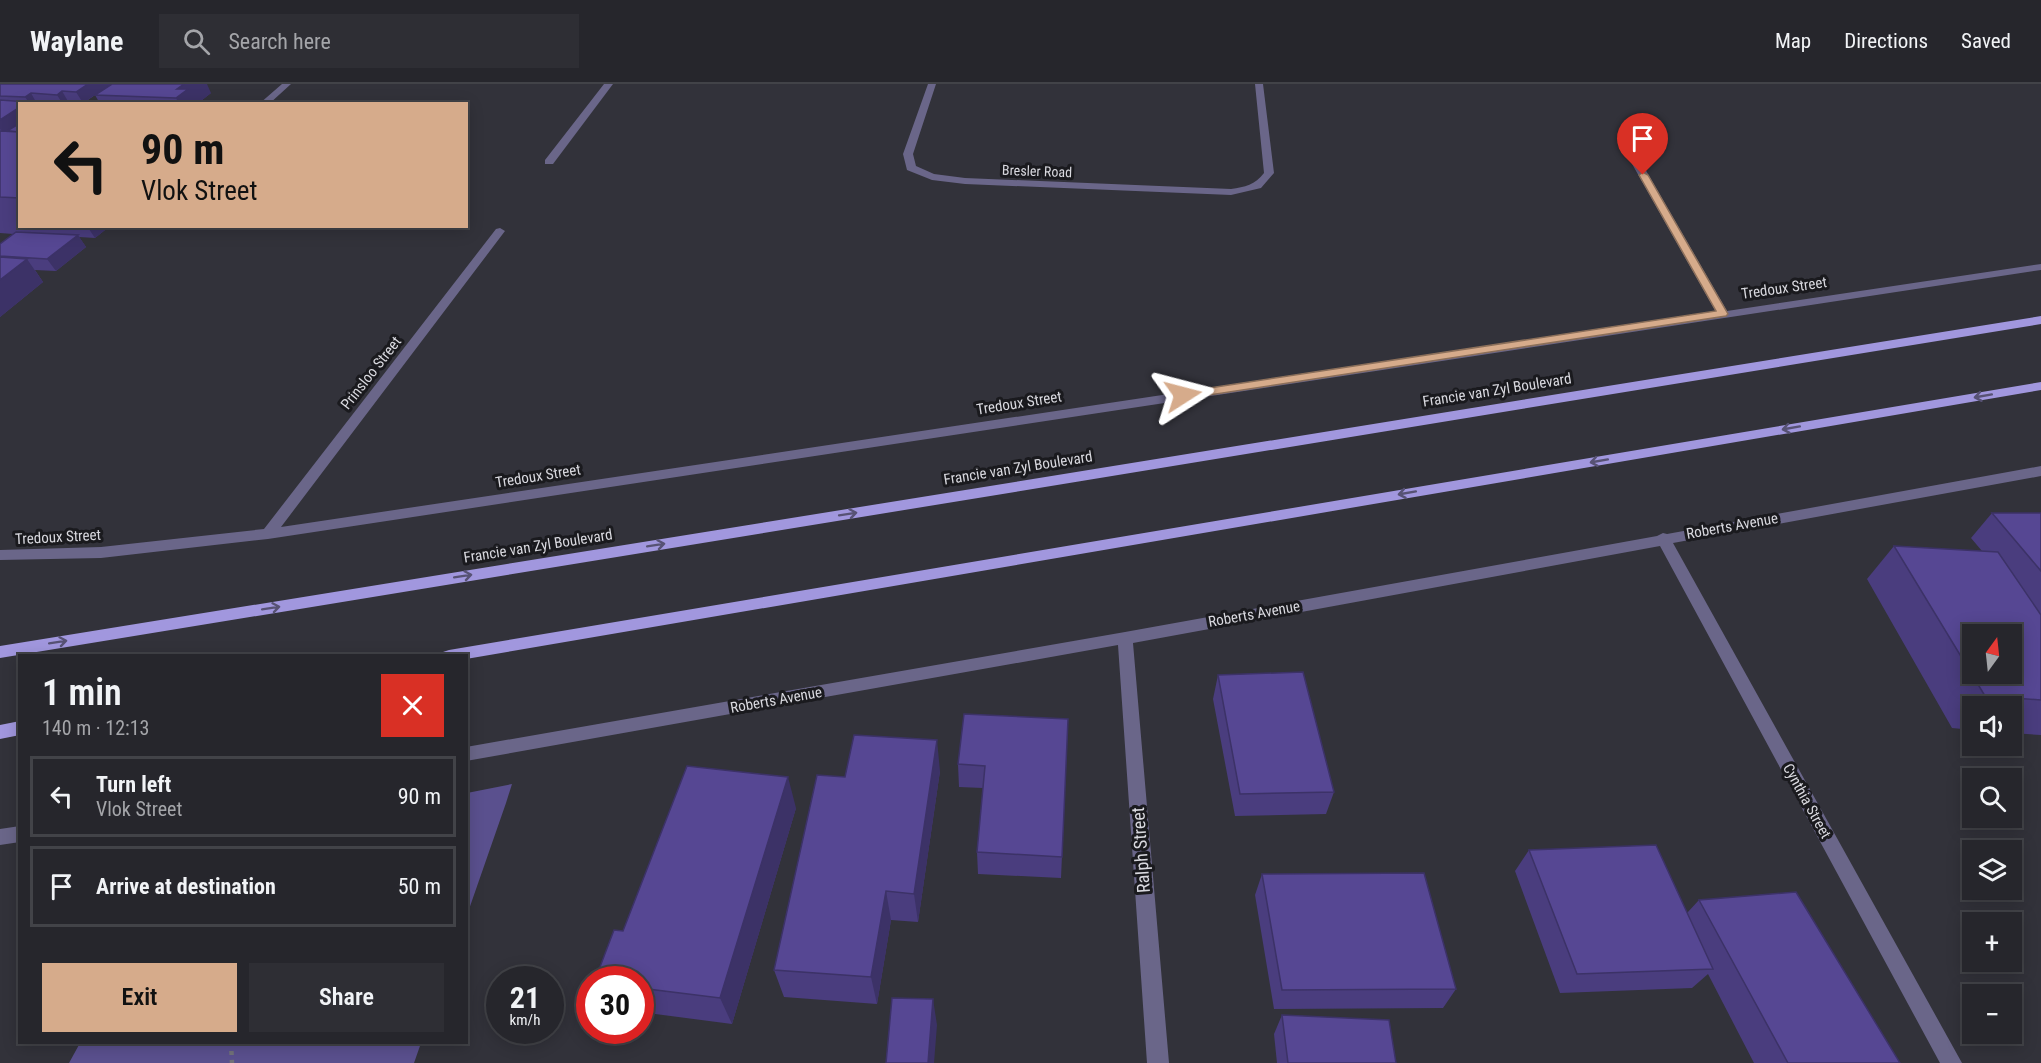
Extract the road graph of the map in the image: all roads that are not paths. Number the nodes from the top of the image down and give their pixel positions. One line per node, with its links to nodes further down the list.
1 (287, 84): 5 (street)
2 (609, 84): 7 (street)
3 (932, 84): 4 (street, Bresler Road)
4 (1259, 84)
5 (265, 102)
6 (1632, 155): 10 (street)
7 (549, 162)
8 (500, 231): 14 (street, Prinsloo Street)
9 (2041, 267): 10 (street, Tredoux Street)
10 (1722, 314): 14 (street, Tredoux Street)
11 (2041, 320): 18 (main road, Francie van Zyl Boulevard, one-way to 11)
12 (2041, 386): 19 (main road, one-way to 19)
13 (2041, 471): 15 (street, Roberts Avenue)
14 (268, 534): 16 (street, Tredoux Street)
15 (1663, 538): 17 (street, Roberts Avenue); 26 (street, Cynthia Street)
16 (0, 555)
17 (1125, 638): 22 (street, Roberts Avenue); 25 (street, Ralph Street)
18 (0, 652)
19 (461, 654)
20 (18, 728): 21 (main road)
21 (0, 732)
22 (468, 754)
23 (18, 834): 24 (street)
24 (0, 837)
25 (1158, 1063)
26 (1951, 1063)

